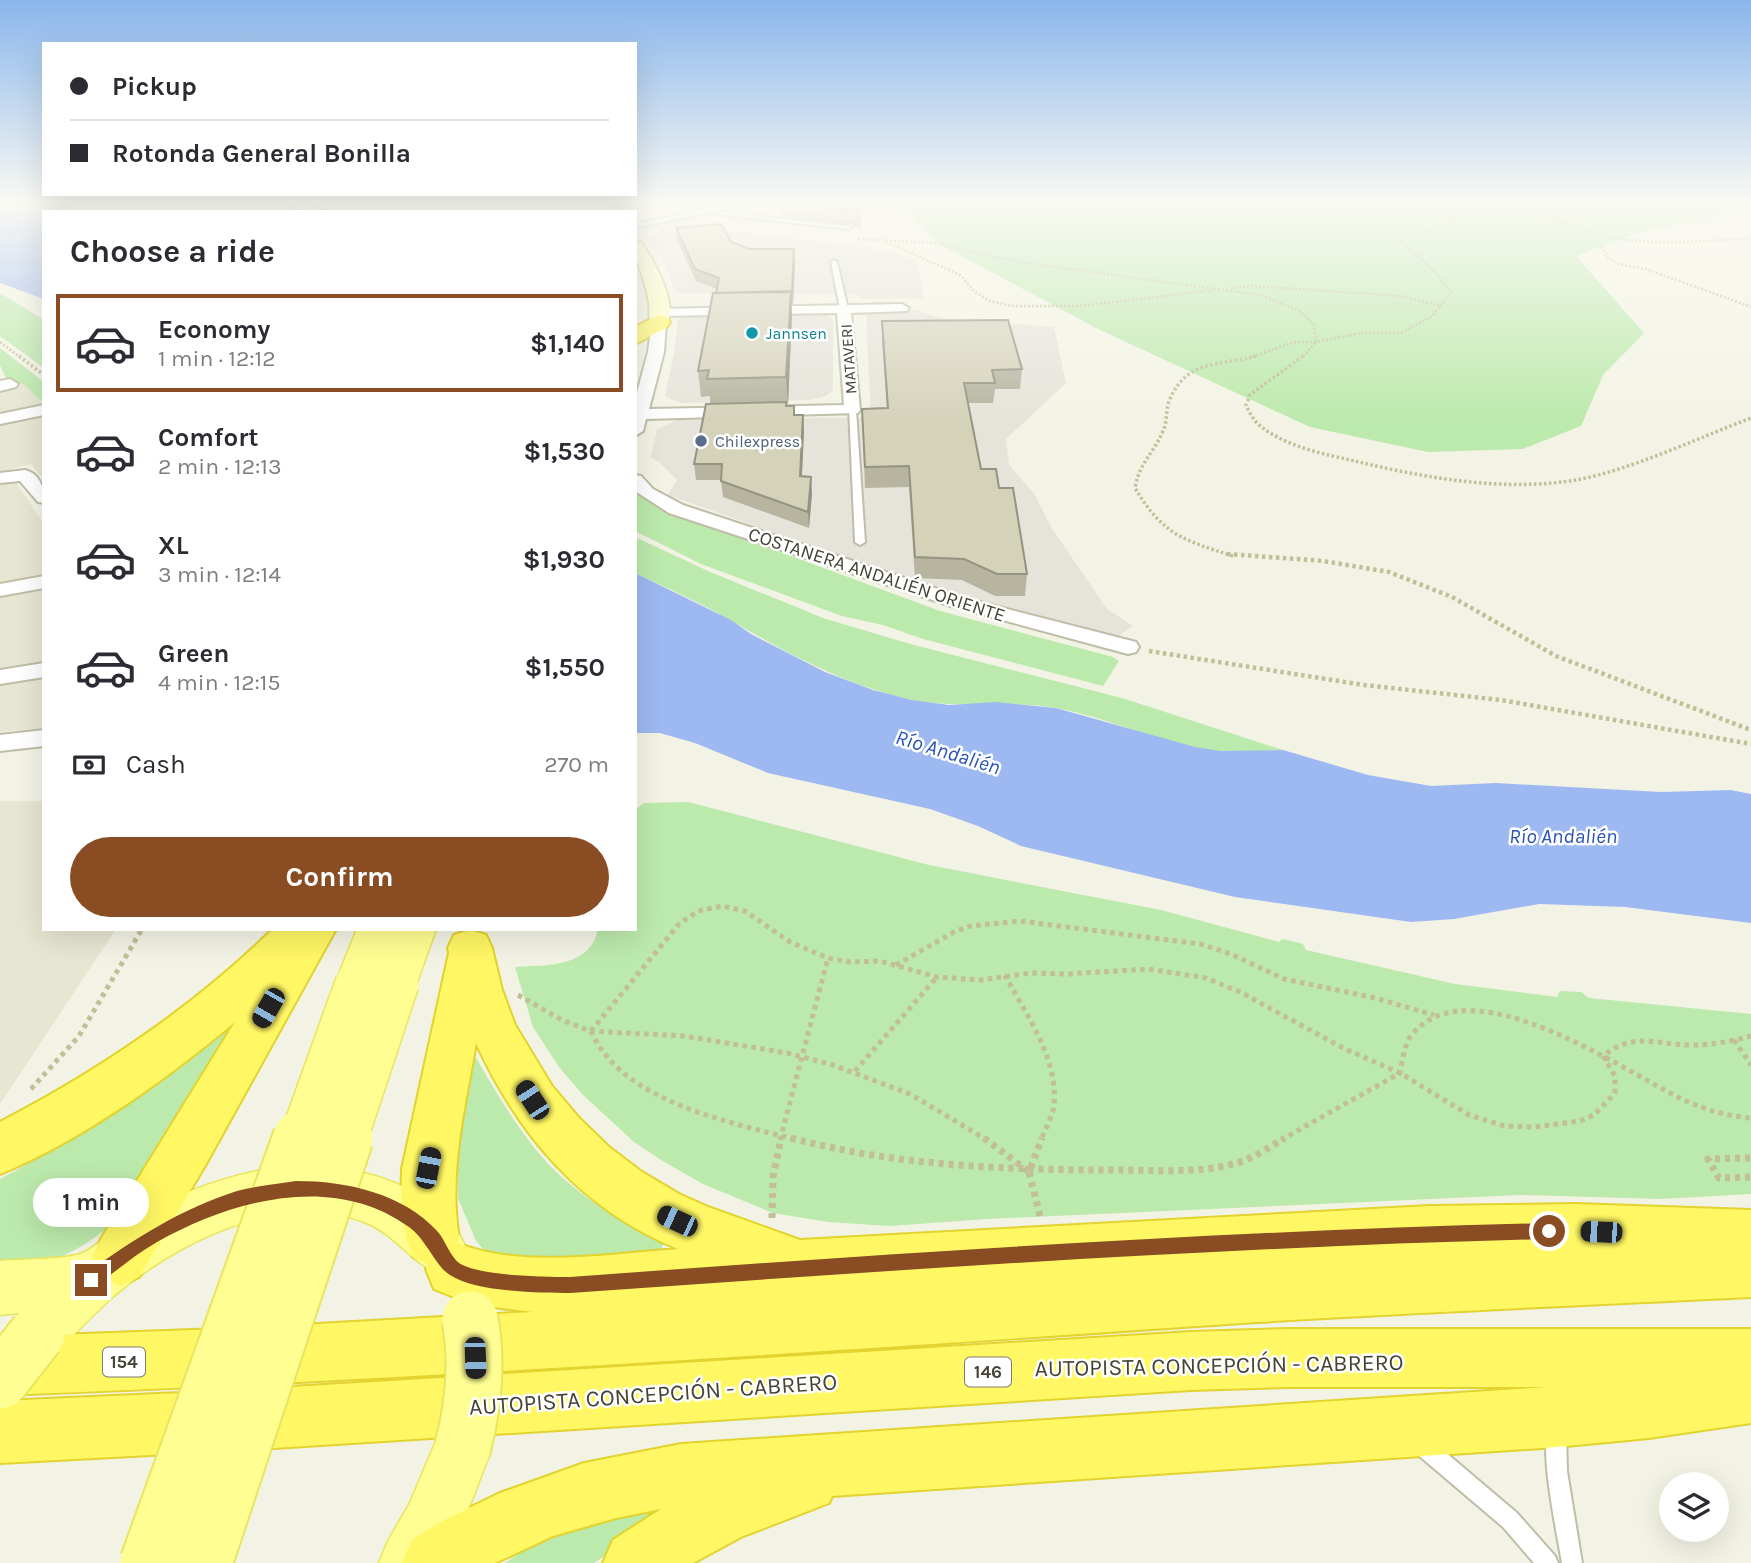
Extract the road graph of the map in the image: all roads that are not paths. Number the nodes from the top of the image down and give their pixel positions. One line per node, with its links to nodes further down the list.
1 (650, 276): 5 (street)
2 (837, 276): 4 (lane)
3 (902, 308): 4 (street)
4 (844, 309): 5 (street); 8 (street, MATAVERI)
5 (659, 317): 6 (highway); 10 (street)
6 (637, 335)
7 (42, 410): 9 (street)
8 (852, 410): 10 (street); 14 (lane)
9 (0, 419)
10 (638, 422)
11 (0, 478): 13 (street)
12 (637, 482): 17 (street, COSTANERA ANDALIÉN ORIENTE)
13 (42, 496)
14 (860, 542)
15 (42, 582): 16 (street)
16 (0, 590)
17 (1128, 646)
18 (42, 670): 19 (street)
19 (0, 677)
20 (42, 738): 21 (street)
21 (0, 743)
22 (299, 931): 28 (highway)
23 (313, 931): 31 (highway)
24 (378, 931): 27 (main road)
25 (414, 931): 27 (main road)
26 (472, 939): 30 (highway); 33 (highway)
27 (377, 984): 43 (main road, bridge); 44 (main road, bridge)
28 (0, 1149)
29 (1751, 1237): 30 (highway)
30 (802, 1268): 33 (highway)
31 (105, 1269): 33 (main road); 34 (main road); 35 (main road)
32 (1751, 1269): 35 (highway, 154)
33 (452, 1275): 45 (main road, bridge)
34 (0, 1288)
35 (18, 1350): 37 (main road, bridge)
36 (1751, 1358): 41 (highway, AUTOPISTA CONCEPCIÓN - CABRERO / 146)
37 (0, 1381)
38 (1751, 1393): 39 (highway)
39 (1556, 1418): 40 (highway); 49 (lane)
40 (1397, 1430): 42 (highway); 48 (lane)
41 (0, 1432)
42 (884, 1462): 46 (highway); 47 (highway)
43 (148, 1563)
44 (204, 1563)
45 (410, 1563)
46 (435, 1563)
47 (636, 1563)
48 (1548, 1563)
49 (1572, 1563)

